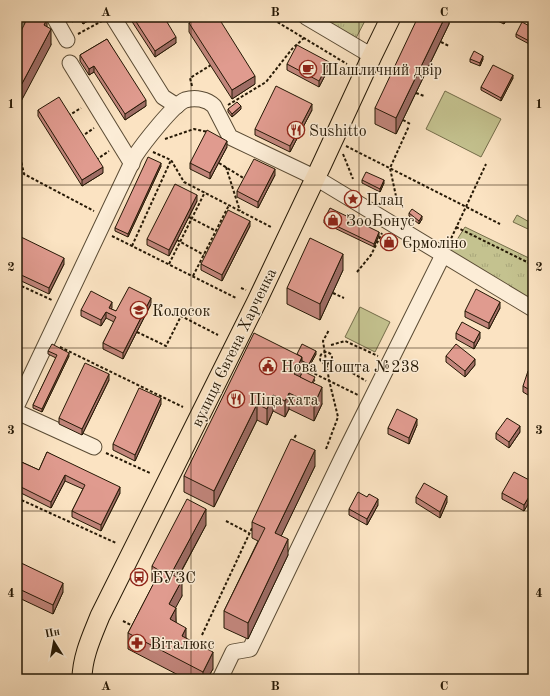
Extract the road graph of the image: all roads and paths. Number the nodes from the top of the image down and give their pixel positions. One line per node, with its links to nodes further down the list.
1 (23, 17): 7 (street)
2 (54, 17): 9 (street)
3 (269, 17): 8 (path)
4 (306, 17): 12 (street)
5 (391, 17): 12 (main road, вулиця Євгена Харченка)
6 (108, 19): 9 (path); 22 (street)
7 (17, 29)
8 (304, 38): 14 (path); 23 (path)
9 (67, 40)
10 (441, 42): 11 (path)
11 (449, 46)
12 (372, 56): 29 (main road, вулиця Євгена Харченка)
13 (70, 63): 21 (street)
14 (347, 64)
15 (211, 65): 20 (path)
16 (428, 69): 17 (path)
17 (436, 72)
18 (416, 93): 19 (path)
19 (424, 96)
20 (194, 99): 22 (street); 23 (street)
21 (93, 101): 24 (path); 26 (street)
22 (177, 106): 32 (street)
23 (217, 112): 40 (street)
24 (67, 117)
25 (403, 120): 39 (path)
26 (105, 121): 28 (path); 31 (street)
27 (194, 129): 32 (path)
28 (80, 137)
29 (336, 142): 39 (path); 40 (main road, вулиця Євгена Харченка); 41 (path)
30 (17, 143): 48 (path)
31 (120, 144): 33 (path); 36 (street)
32 (141, 147): 34 (path); 36 (street)
33 (95, 160)
34 (171, 160): 43 (path); 60 (path)
35 (219, 163): 38 (path)
36 (132, 164): 48 (street)
37 (486, 164): 46 (path)
38 (226, 168): 42 (path); 47 (path)
39 (390, 168): 44 (path); 46 (path)
40 (316, 178): 51 (street); 106 (main road, вулиця Євгена Харченка)
41 (353, 179)
42 (246, 180)
43 (205, 192): 45 (path); 50 (path)
44 (397, 201)
45 (229, 205): 47 (path); 55 (path)
46 (466, 207): 52 (path); 54 (path)
47 (240, 211): 53 (path)
48 (106, 217): 72 (street)
49 (189, 217): 50 (path)
50 (192, 219): 55 (path); 59 (path)
51 (384, 219): 62 (street); 66 (path)
52 (500, 224)
53 (270, 227)
54 (456, 227): 62 (path); 65 (path)
55 (216, 231): 57 (path); 61 (path)
56 (107, 233): 60 (path)
57 (219, 233)
58 (177, 240): 59 (path)
59 (181, 242): 61 (path); 64 (path)
60 (132, 246): 64 (path)
61 (204, 255): 63 (path); 67 (path)
62 (443, 255): 73 (street); 80 (street)
63 (208, 257)
64 (169, 264): 67 (path)
65 (533, 265)
66 (357, 272)
67 (193, 276): 70 (path)
68 (17, 284): 72 (path)
69 (333, 293): 71 (path)
70 (236, 298)
71 (344, 298)
72 (64, 306): 77 (street)
73 (533, 309)
74 (329, 330): 79 (path)
75 (137, 332): 76 (path)
76 (218, 335)
77 (47, 341): 85 (street); 89 (path)
78 (331, 345): 80 (path)
79 (325, 351): 82 (path); 82 (path); 82 (path)
80 (390, 362): 86 (street)
81 (295, 364): 84 (path)
82 (327, 364): 84 (path)
83 (344, 368): 86 (path)
84 (329, 380): 87 (path); 94 (path)
85 (21, 385): 88 (street)
86 (377, 387): 107 (street)
87 (347, 389)
88 (17, 405)
89 (183, 407)
90 (17, 412): 92 (street)
91 (296, 434): 93 (path)
92 (94, 447): 95 (path)
93 (289, 449)
94 (326, 449)
95 (150, 473)
96 (17, 498): 100 (path)
97 (226, 521): 99 (path)
98 (253, 526): 99 (path)
99 (250, 534): 103 (path)
100 (116, 543)
101 (123, 621): 102 (path)
102 (131, 632)
103 (202, 634)
104 (64, 676): 105 (path)
105 (61, 679)
106 (82, 679)
107 (220, 679)

